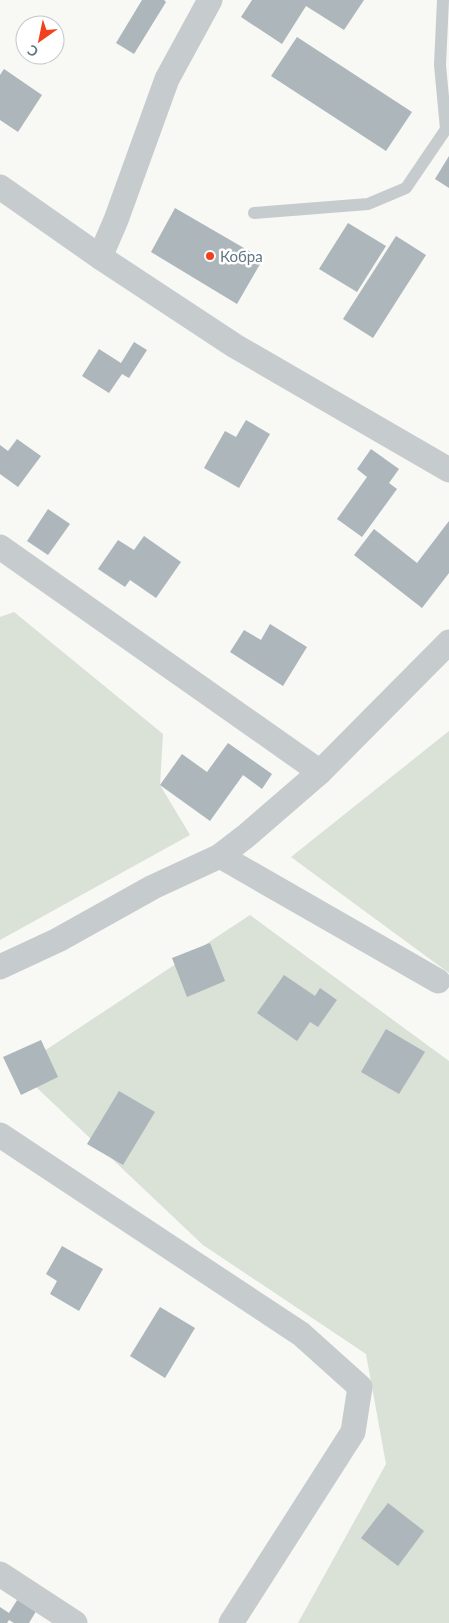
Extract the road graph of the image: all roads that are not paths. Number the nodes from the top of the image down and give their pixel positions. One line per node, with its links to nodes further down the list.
1 (210, 0): 5 (street)
2 (443, 0): 4 (lane)
3 (0, 188): 5 (street)
4 (254, 213)
5 (100, 257): 6 (street)
6 (449, 470)
7 (0, 547): 9 (street)
8 (449, 642): 9 (street)
9 (320, 772): 10 (street)
10 (220, 856): 11 (street); 12 (street)
11 (0, 968)
12 (438, 981)
13 (0, 1134): 16 (street)
14 (0, 1574): 15 (street)
15 (75, 1623)
16 (230, 1623)

